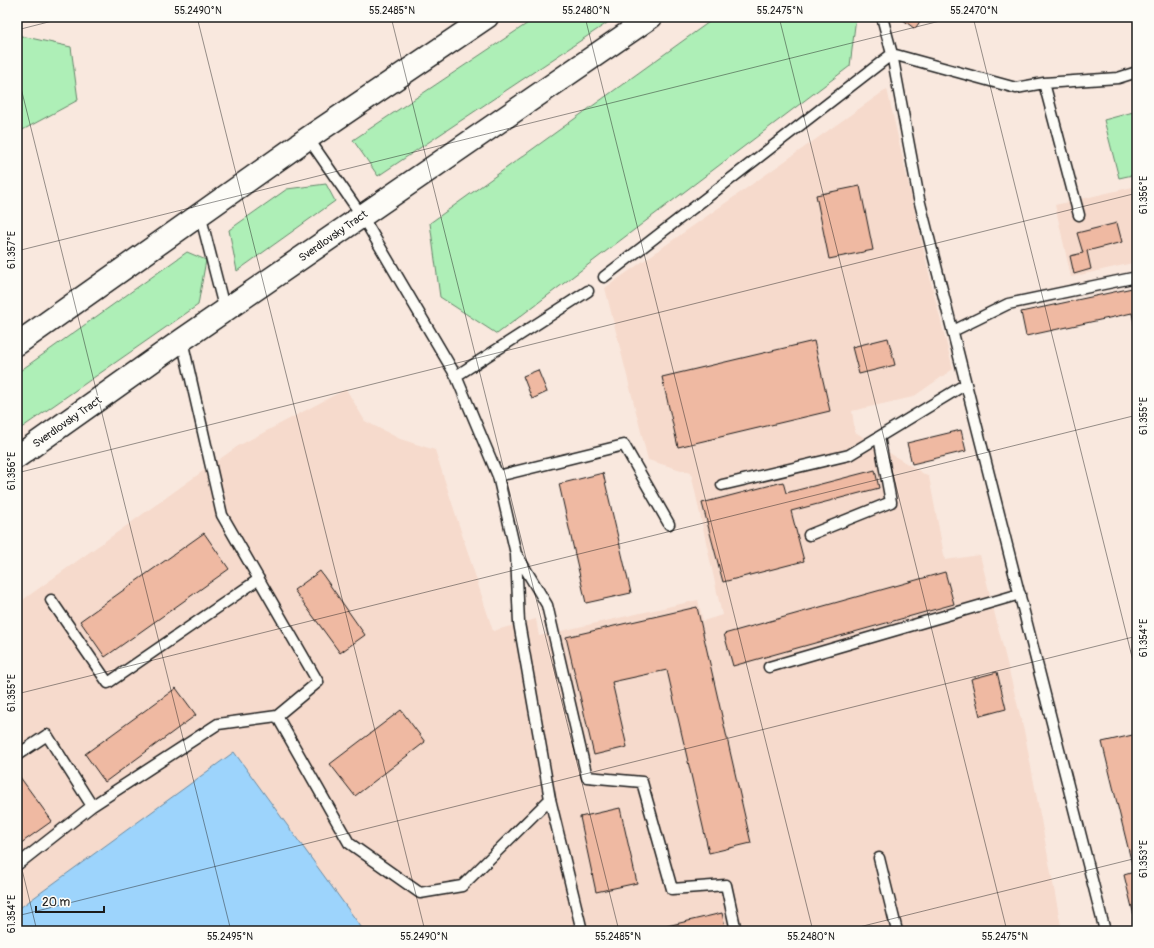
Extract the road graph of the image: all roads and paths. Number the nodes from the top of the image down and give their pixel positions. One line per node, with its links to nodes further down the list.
1 (487, 17): 7 (main road)
2 (651, 17): 10 (main road, Sverdlovsky Tract)
3 (882, 17): 4 (lane)
4 (892, 54): 6 (lane); 11 (lane); 15 (lane)
5 (1137, 72): 6 (lane)
6 (1044, 83): 9 (lane)
7 (308, 138): 8 (main road); 10 (lane)
8 (200, 214): 14 (lane); 17 (main road)
9 (1079, 215)
10 (362, 216): 14 (main road, Sverdlovsky Tract); 18 (lane)
11 (604, 277)
12 (1137, 277): 15 (lane)
13 (588, 291): 18 (lane)
14 (226, 311): 16 (main road, Sverdlovsky Tract)
15 (953, 331): 19 (lane)
16 (182, 340): 21 (main road, Sverdlovsky Tract); 27 (lane)
17 (17, 344)
18 (456, 376): 22 (lane)
19 (966, 384): 20 (lane); 28 (lane)
20 (879, 437): 23 (lane); 25 (lane)
21 (17, 457)
22 (498, 476): 24 (lane); 26 (lane)
23 (722, 484)
24 (669, 524)
25 (809, 535)
26 (516, 554): 33 (lane); 38 (lane)
27 (259, 579): 29 (lane); 31 (lane)
28 (1020, 594): 30 (lane); 40 (lane)
29 (52, 600)
30 (769, 667)
31 (277, 716): 33 (lane); 34 (lane)
32 (17, 755): 34 (lane)
33 (550, 799): 37 (lane)
34 (92, 806): 36 (lane)
35 (879, 858): 39 (lane)
36 (17, 865)
37 (582, 931)
38 (736, 931)
39 (897, 931)
40 (1105, 931)

